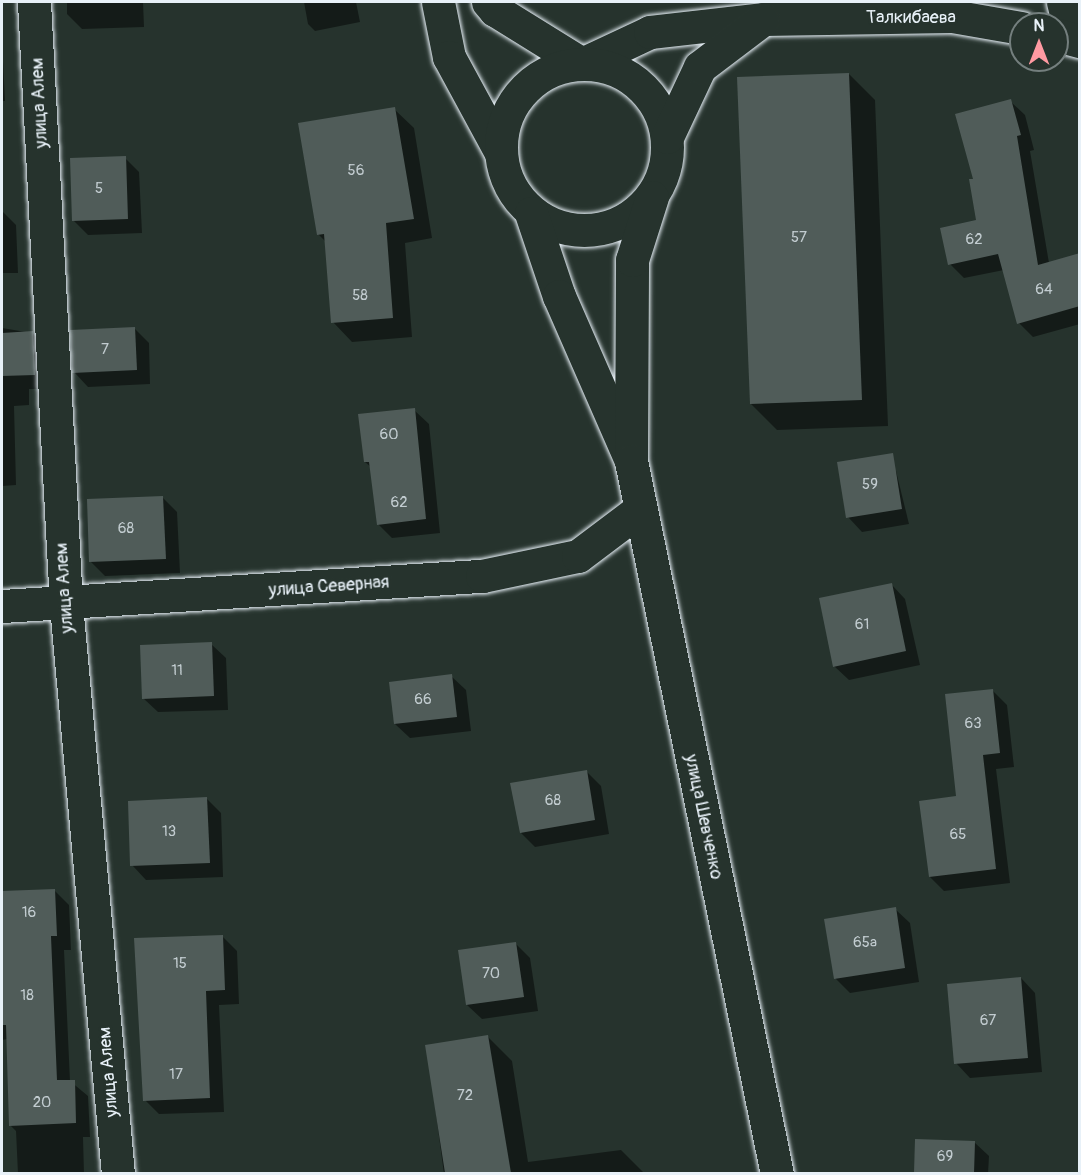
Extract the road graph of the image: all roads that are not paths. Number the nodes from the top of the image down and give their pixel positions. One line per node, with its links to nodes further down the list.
1 (34, 2): 15 (street, улица Алем)
2 (438, 2): 10 (street)
3 (488, 2): 8 (street)
4 (1063, 2): 7 (street)
5 (764, 19): 6 (street, Талкибаева); 8 (street, Талкибаева); 9 (street)
6 (1009, 26)
7 (1070, 38)
8 (582, 64): 9 (street); 10 (street)
9 (667, 138): 11 (street)
10 (500, 151): 12 (street)
11 (652, 197): 12 (street); 13 (street)
12 (531, 213): 13 (street)
13 (631, 461): 14 (street, улица Шевченко)
14 (639, 510): 15 (street, улица Северная); 18 (street, улица Шевченко)
15 (66, 604): 16 (street, улица Северная); 17 (street, улица Алем)
16 (2, 606)
17 (118, 1173)
18 (777, 1173)

